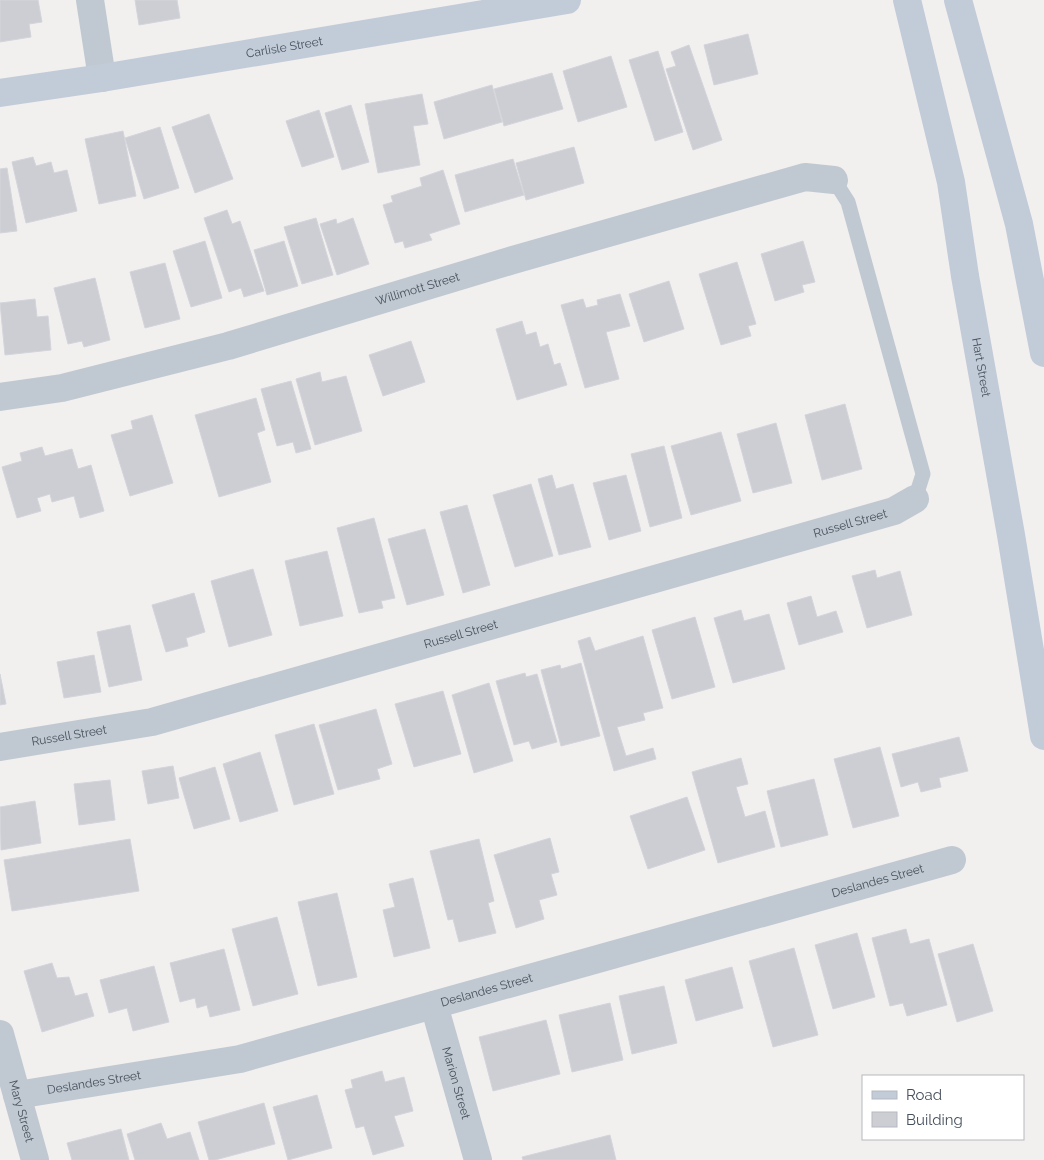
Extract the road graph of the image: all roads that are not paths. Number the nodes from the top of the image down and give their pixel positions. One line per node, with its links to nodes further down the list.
1 (90, 0): 5 (street)
2 (567, 0): 5 (main road, Carlisle Street)
3 (907, 0): 12 (main road, Hart Street)
4 (958, 0): 8 (main road)
5 (102, 78): 6 (main road, Carlisle Street)
6 (0, 93)
7 (834, 180): 10 (street, Willimott Street); 11 (lane)
8 (1040, 292): 9 (main road)
9 (1044, 354)
10 (0, 397)
11 (915, 499): 13 (street, Russell Street)
12 (1044, 736)
13 (0, 747)
14 (952, 860): 15 (street, Deslandes Street)
15 (434, 1006): 17 (street, Deslandes Street); 19 (street, Marion Street)
16 (0, 1034): 17 (street, Mary Street)
17 (17, 1095): 18 (street, Mary Street)
18 (35, 1160)
19 (478, 1160)

